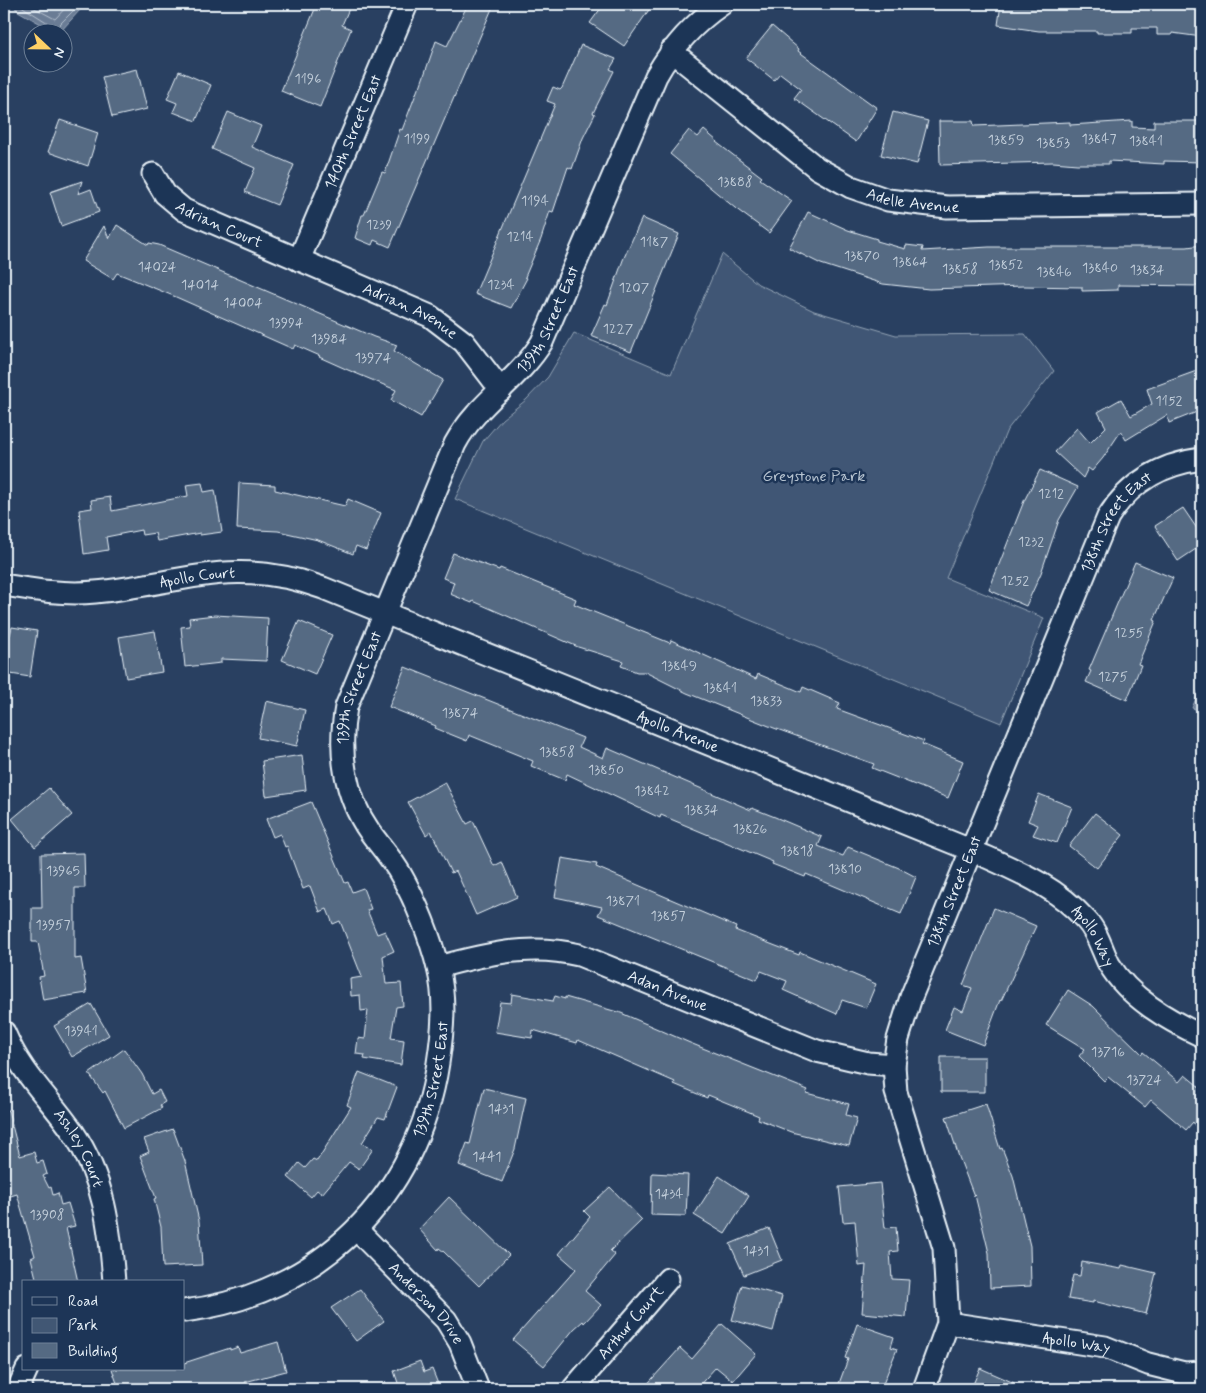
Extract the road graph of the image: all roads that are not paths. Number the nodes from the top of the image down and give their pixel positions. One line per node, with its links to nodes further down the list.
1 (407, 4): 6 (street, 140th Street East)
2 (722, 4): 3 (street, 139th Street East)
3 (671, 51): 5 (street, Adelle Avenue); 7 (street, 139th Street East)
4 (153, 174): 6 (street, Adrian Court)
5 (1202, 204)
6 (299, 260): 7 (street, Adrian Avenue)
7 (501, 390): 10 (street, 139th Street East)
8 (1202, 459): 11 (street, 138th Street East)
9 (4, 585): 10 (street, Apollo Court)
10 (385, 613): 11 (street, Apollo Avenue); 12 (street, 139th Street East)
11 (973, 851): 14 (street, Apollo Way); 15 (street, 138th Street East)
12 (438, 967): 15 (street, Adan Avenue); 16 (street, 139th Street East)
13 (4, 1032): 18 (street, Ashley Court)
14 (1202, 1036)
15 (894, 1065): 20 (street, 138th Street East)
16 (357, 1230): 19 (street, 139th Street East); 24 (street, Anderson Drive)
17 (668, 1279): 25 (street, Arthur Court)
18 (114, 1280)
19 (185, 1311)
20 (948, 1323): 22 (street, Apollo Way); 26 (street, 138th Street East)
21 (27, 1370): 23 (street)
22 (1202, 1372)
23 (18, 1389)
24 (478, 1389)
25 (573, 1389)
26 (924, 1389)

